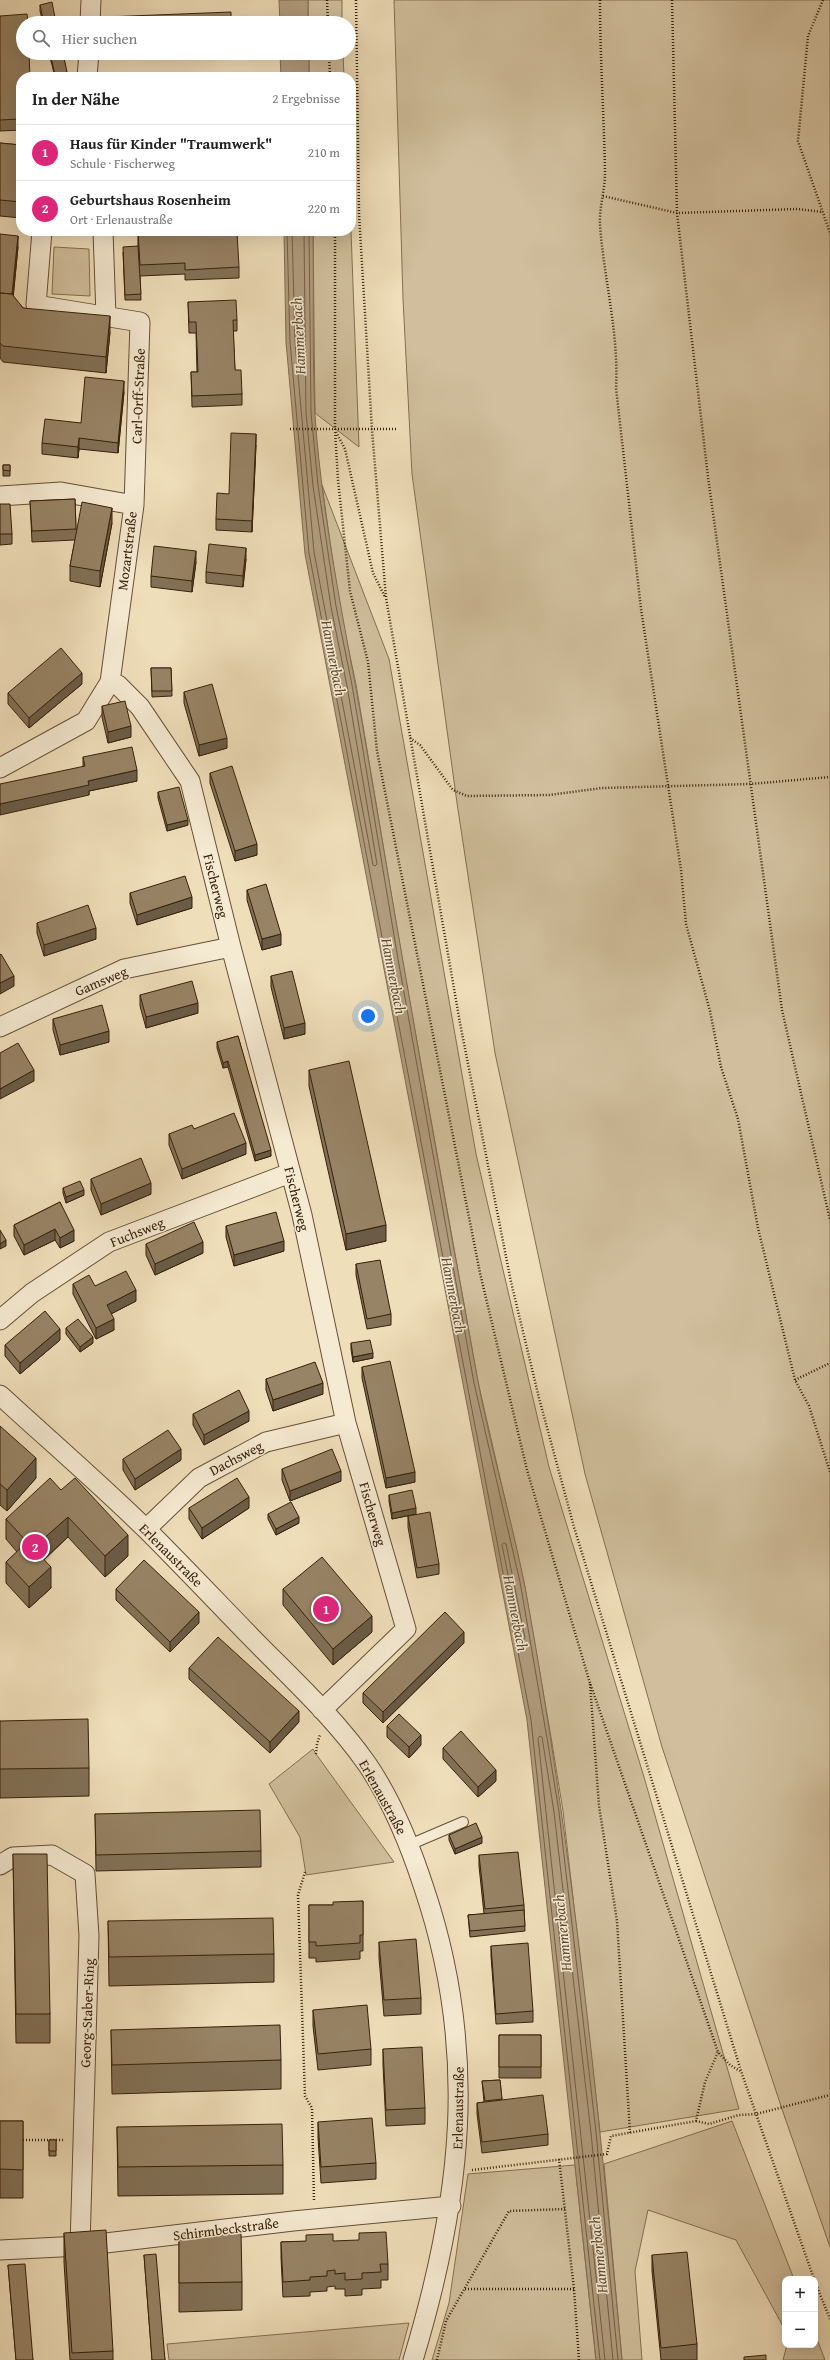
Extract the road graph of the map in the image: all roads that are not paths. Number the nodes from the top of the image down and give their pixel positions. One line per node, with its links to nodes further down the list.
1 (91, 0): 2 (street)
2 (90, 16)
3 (88, 60): 4 (street)
4 (87, 72)
5 (42, 236): 7 (street, Carl-Orff-Straße)
6 (103, 236): 7 (street)
7 (106, 316): 9 (street, Carl-Orff-Straße)
8 (0, 496): 9 (street, Mozartstraße)
9 (134, 505): 10 (street, Mozartstraße)
10 (110, 682): 11 (street); 12 (street, Fischerweg)
11 (0, 768)
12 (232, 947): 13 (street, Gamsweg); 14 (street, Fischerweg)
13 (0, 1027)
14 (290, 1173): 15 (street, Fuchsweg); 17 (street, Fischerweg)
15 (0, 1320)
16 (0, 1395): 18 (street, Erlenaustraße)
17 (346, 1423): 18 (street, Dachsweg); 19 (street, Fischerweg)
18 (146, 1529): 19 (street, Erlenaustraße)
19 (322, 1710): 21 (street, Erlenaustraße)
20 (463, 1822): 21 (lane)
21 (409, 1845): 23 (street, Erlenaustraße)
22 (0, 1865): 24 (street, Georg-Staber-Ring)
23 (451, 2206): 24 (street, Schirmbeckstraße); 26 (street, Erlenaustraße)
24 (80, 2246): 25 (street, Schirmbeckstraße)
25 (0, 2250)
26 (413, 2360)

